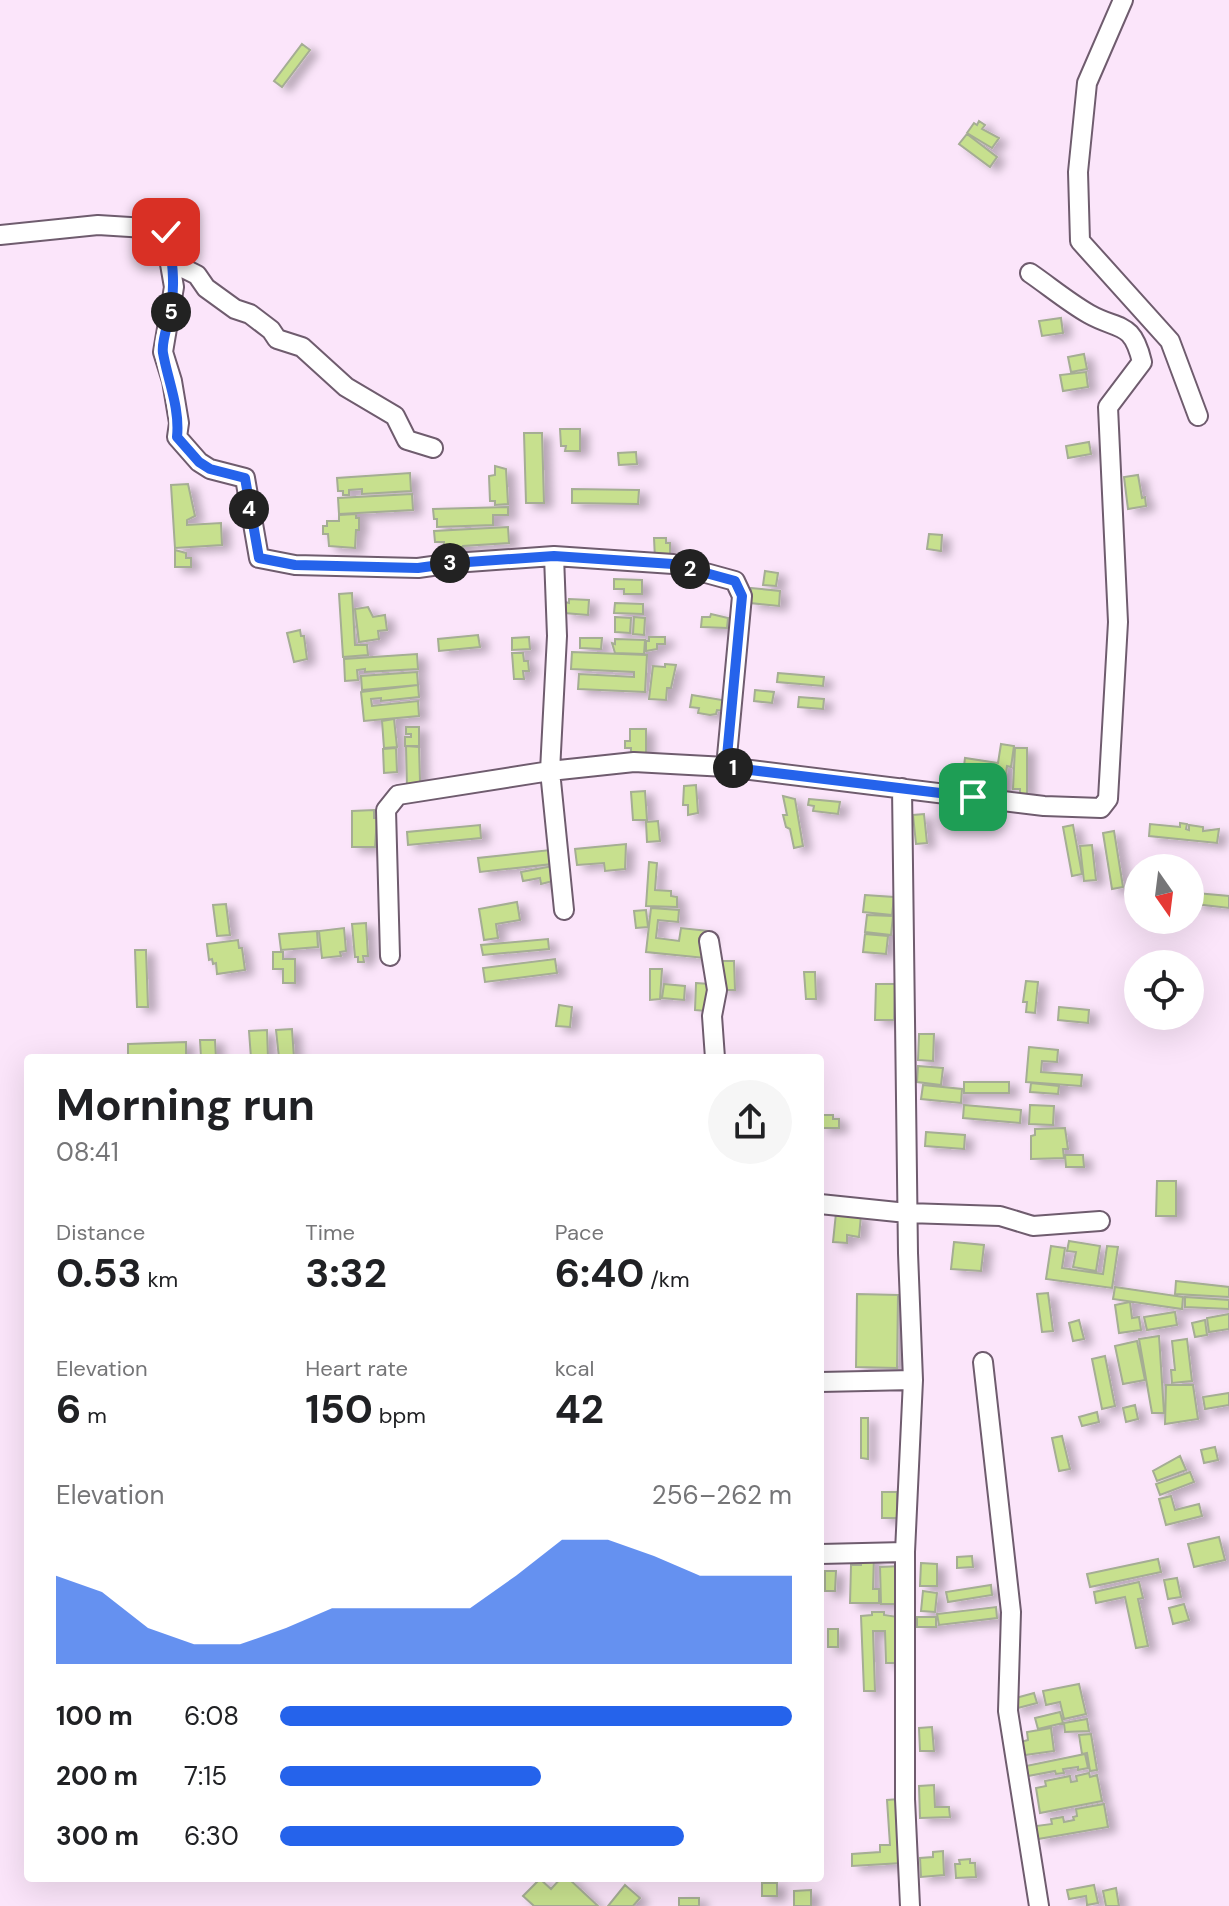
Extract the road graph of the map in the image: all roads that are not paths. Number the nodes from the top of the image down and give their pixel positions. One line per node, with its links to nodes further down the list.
1 (1123, 0): 5 (street)
2 (0, 235): 3 (street)
3 (173, 256): 6 (street); 7 (street)
4 (1030, 273): 10 (street)
5 (1198, 416)
6 (433, 448)
7 (554, 556): 8 (street); 9 (street)
8 (726, 767): 9 (street); 10 (street)
9 (550, 771): 11 (street); 13 (street)
10 (902, 788): 16 (street)
11 (564, 910)
12 (709, 941): 14 (street)
13 (390, 956)
14 (715, 1054)
15 (824, 1204): 16 (street)
16 (907, 1213): 17 (street); 19 (street)
17 (1100, 1221)
18 (983, 1362): 24 (street)
19 (913, 1380): 20 (street); 21 (street)
20 (824, 1382)
21 (905, 1552): 22 (street); 23 (street)
22 (824, 1554)
23 (910, 1906)
24 (1039, 1906)

